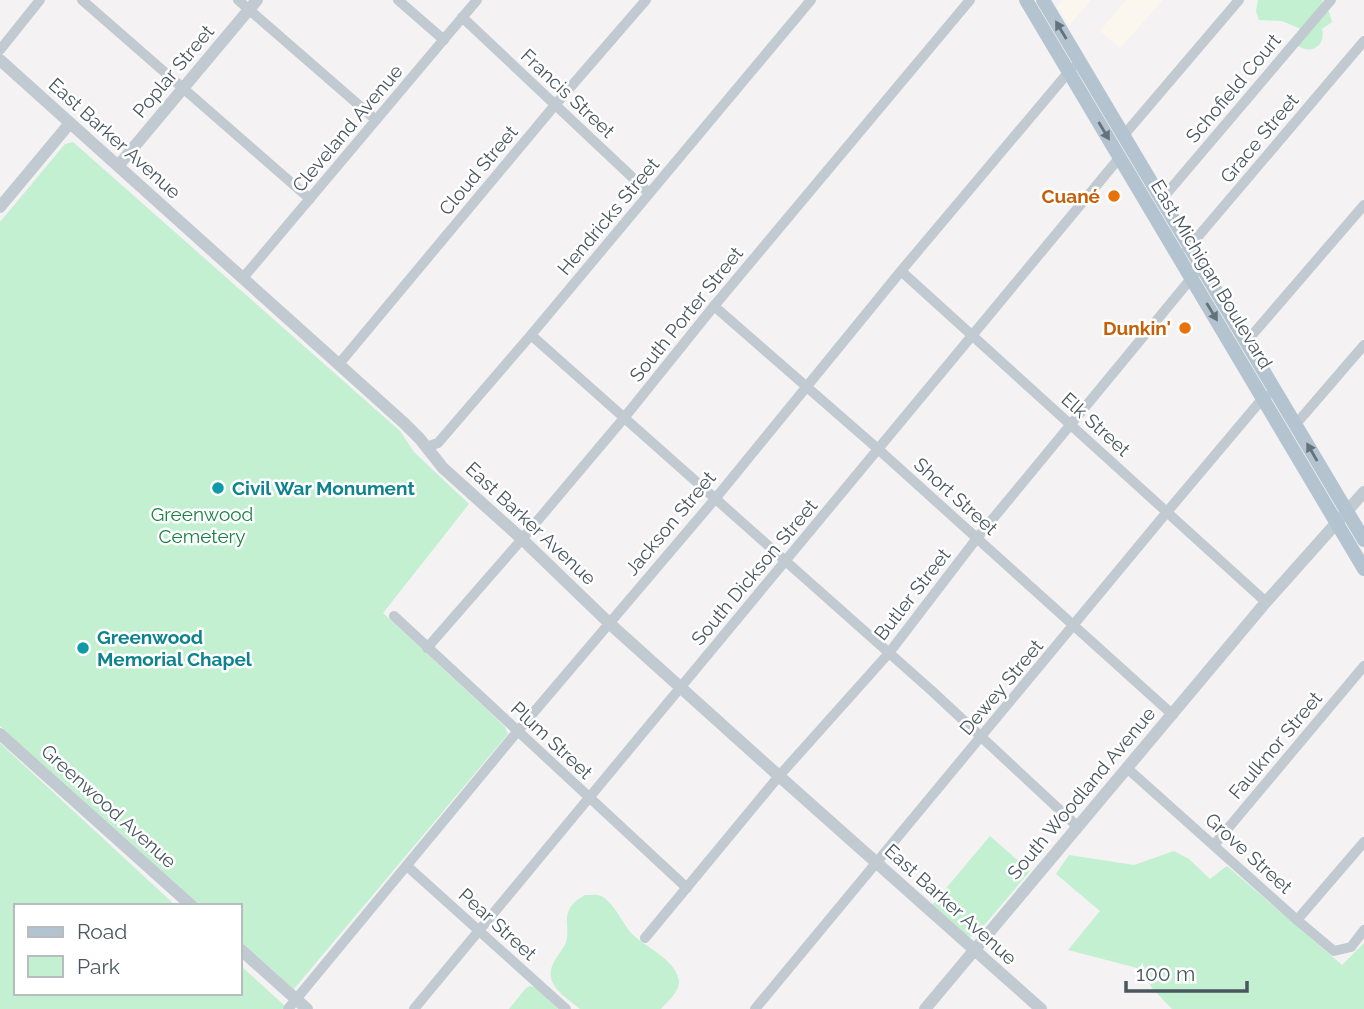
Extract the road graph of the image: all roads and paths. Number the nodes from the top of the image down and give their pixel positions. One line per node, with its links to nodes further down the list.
1 (40, 0): 17 (street)
2 (82, 0): 21 (street)
3 (238, 0): 13 (street)
4 (398, 0): 15 (street)
5 (477, 0): 14 (street, Cleveland Avenue)
6 (646, 0): 22 (street, Cloud Street)
7 (811, 0): 28 (street, Hendricks Street)
8 (970, 0): 37 (street, South Porter Street)
9 (1026, 0): 20 (main road, East Michigan Boulevard)
10 (1043, 0): 18 (main road, East Michigan Boulevard, one-way to 10)
11 (1239, 0): 25 (street)
12 (1331, 0): 30 (street, Schofield Court)
13 (253, 5): 21 (street, Poplar Street); 23 (street)
14 (463, 17): 15 (street, Cleveland Avenue); 22 (street, Francis Street)
15 (444, 40): 23 (street, Cleveland Avenue)
16 (1364, 41): 33 (street, Grace Street)
17 (0, 50)
18 (1079, 60): 20 (street, Jackson Street); 25 (main road, East Michigan Boulevard)
19 (0, 61): 24 (street, East Barker Avenue)
20 (1069, 72): 26 (main road, East Michigan Boulevard, one-way to 26); 34 (street, Jackson Street)
21 (183, 89): 27 (street, Poplar Street); 29 (street)
22 (555, 105): 28 (street, Francis Street); 42 (street, Cloud Street)
23 (376, 120): 29 (street, Cleveland Avenue)
24 (69, 123): 27 (street, East Barker Avenue); 32 (street)
25 (1124, 135): 30 (main road, East Michigan Boulevard)
26 (1120, 157): 33 (main road, East Michigan Boulevard); 39 (street, South Dickson Street)
27 (118, 166): 36 (street, East Barker Avenue)
28 (649, 193): 38 (street, Hendricks Street)
29 (310, 199): 36 (street, Cleveland Avenue)
30 (1162, 199): 33 (main road, East Michigan Boulevard)
31 (1364, 205): 40 (street)
32 (0, 207)
33 (1184, 250): 35 (main road, East Michigan Boulevard)
34 (901, 271): 39 (street, Elk Street); 43 (street, Jackson Street)
35 (1197, 273): 40 (main road, East Michigan Boulevard); 44 (main road, East Michigan Boulevard, one-way to 44); 47 (street, Butler Street)
36 (243, 278): 42 (street, East Barker Avenue)
37 (713, 306): 43 (street, Short Street); 45 (street, South Porter Street)
38 (531, 335): 45 (street); 48 (street, Hendricks Street)
39 (971, 335): 47 (street, Elk Street); 49 (street, South Dickson Street)
40 (1247, 341): 44 (main road, East Michigan Boulevard)
41 (1364, 345): 46 (street)
42 (339, 364): 48 (street, East Barker Avenue)
43 (806, 387): 49 (street, Short Street); 51 (street, Jackson Street)
44 (1270, 394): 46 (main road, East Michigan Boulevard); 52 (street, Dewey Street); 53 (main road, East Michigan Boulevard)
45 (624, 418): 51 (street); 55 (street, South Porter Street)
46 (1296, 424): 53 (main road, East Michigan Boulevard, one-way to 46)
47 (1071, 425): 52 (street, Elk Street); 54 (street, Butler Street)
48 (426, 447): 55 (street, East Barker Avenue)
49 (878, 449): 54 (street, Short Street); 57 (street, South Dickson Street)
50 (1364, 492): 53 (street, South Woodland Avenue)
51 (715, 499): 57 (street); 61 (street, Jackson Street)
52 (1167, 512): 59 (street, Elk Street); 62 (street, Dewey Street)
53 (1342, 516): 56 (main road, East Michigan Boulevard); 58 (main road, East Michigan Boulevard); 59 (street, South Woodland Avenue)
54 (977, 538): 62 (street, Short Street); 64 (street, Butler Street)
55 (522, 539): 61 (street, East Barker Avenue); 63 (street, South Porter Street)
56 (1364, 540)
57 (786, 561): 64 (street); 66 (street, South Dickson Street)
58 (1364, 569)
59 (1266, 602): 67 (street, South Woodland Avenue)
60 (394, 616): 63 (street, Plum Street)
61 (609, 623): 66 (street, East Barker Avenue); 68 (street, Jackson Street)
62 (1074, 625): 67 (street, Short Street); 70 (street, Dewey Street)
63 (427, 648): 68 (street, Plum Street)
64 (889, 653): 70 (street); 72 (street, Butler Street)
65 (1364, 666): 76 (street, Faulknor Street)
66 (681, 688): 72 (street, East Barker Avenue); 73 (street, South Dickson Street)
67 (1173, 715): 71 (street, South Woodland Avenue)
68 (517, 732): 73 (street, Plum Street); 78 (street, Jackson Street)
69 (0, 734): 80 (street, Greenwood Avenue)
70 (981, 738): 74 (street); 77 (street, Dewey Street)
71 (1128, 769): 74 (street, South Woodland Avenue); 76 (street, Grove Street)
72 (779, 776): 77 (street, East Barker Avenue); 79 (street, Butler Street)
73 (589, 797): 79 (street, Plum Street); 83 (street, South Dickson Street)
74 (1077, 827): 86 (street, South Woodland Avenue)
75 (1364, 842): 81 (street)
76 (1214, 845): 81 (street, Grove Street)
77 (877, 863): 86 (street, East Barker Avenue); 91 (street, Dewey Street)
78 (407, 866): 83 (street, Pear Street); 87 (street, Jackson Street)
79 (687, 888): 84 (street, Butler Street)
80 (190, 904)
81 (1297, 920): 82 (street, Grove Street)
82 (1364, 930)
83 (479, 931): 89 (street, South Dickson Street); 90 (street, Pear Street)
84 (645, 938)
85 (242, 951): 87 (street)
86 (974, 951): 92 (street, South Woodland Avenue); 93 (street, East Barker Avenue)
87 (292, 1004): 88 (street)
88 (307, 1009)
89 (414, 1009)
90 (566, 1009)
91 (755, 1009)
92 (925, 1009)
93 (1041, 1009)

